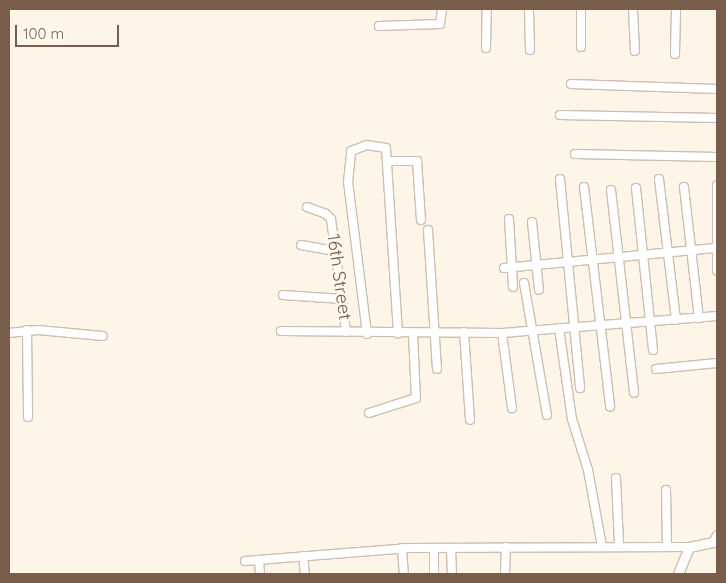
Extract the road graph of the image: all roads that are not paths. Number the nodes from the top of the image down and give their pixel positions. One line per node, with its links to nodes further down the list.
1 (442, 9): 7 (street)
2 (487, 9): 9 (street)
3 (529, 9): 10 (street)
4 (581, 9): 8 (street)
5 (633, 9): 11 (street)
6 (676, 9): 12 (street)
7 (379, 26)
8 (581, 47)
9 (486, 48)
10 (530, 50)
11 (635, 51)
12 (675, 54)
13 (571, 84): 14 (street)
14 (717, 89)
15 (560, 115): 16 (street)
16 (717, 118)
17 (575, 154): 18 (street)
18 (717, 157)
19 (388, 161): 29 (street); 65 (street); 66 (street)
20 (560, 179): 40 (street)
21 (659, 179): 35 (street)
22 (717, 185): 36 (street)
23 (584, 187): 39 (street)
24 (636, 188): 37 (street)
25 (684, 188): 33 (street)
26 (611, 190): 38 (street)
27 (307, 207): 34 (street, 16th Street)
28 (509, 219): 42 (street)
29 (421, 220)
30 (532, 222): 41 (street)
31 (428, 230): 63 (street)
32 (301, 245): 34 (street)
33 (693, 250): 35 (street); 36 (street); 50 (street)
34 (335, 251): 48 (street, 16th Street)
35 (666, 252): 37 (street); 51 (street)
36 (716, 253): 43 (street)
37 (644, 254): 38 (street); 52 (street)
38 (620, 257): 39 (street); 53 (street)
39 (595, 260): 40 (street); 54 (street)
40 (568, 263): 41 (street); 56 (street)
41 (537, 265): 42 (street); 46 (street)
42 (508, 267): 45 (street)
43 (717, 270)
44 (524, 283): 58 (street)
45 (513, 287)
46 (539, 290)
47 (283, 294): 48 (street)
48 (342, 299): 60 (street, 16th Street)
49 (717, 316): 50 (street)
50 (699, 318): 51 (street)
51 (676, 320): 52 (street)
52 (652, 322): 53 (street); 69 (street)
53 (627, 324): 54 (street); 74 (street)
54 (601, 326): 56 (street); 75 (street)
55 (559, 328): 56 (street); 58 (street); 85 (street)
56 (573, 328): 73 (street)
57 (27, 330): 62 (street); 68 (street); 79 (street)
58 (532, 330): 64 (street); 78 (street)
59 (281, 331): 60 (street)
60 (346, 332): 65 (street)
61 (464, 332): 63 (street); 64 (street); 80 (street)
62 (9, 333)
63 (434, 333): 67 (street); 71 (street)
64 (502, 333): 76 (street)
65 (367, 334): 66 (street)
66 (398, 334): 67 (street)
67 (413, 334): 77 (street)
68 (103, 336)
69 (654, 350)
70 (717, 363): 72 (street)
71 (437, 369)
72 (656, 369)
73 (580, 388)
74 (634, 393)
75 (610, 406)
76 (512, 408)
77 (369, 414)
78 (547, 415)
79 (28, 417)
80 (470, 420)
81 (616, 478): 84 (street)
82 (666, 490): 86 (street)
83 (717, 535): 88 (street)
84 (619, 545): 85 (street); 86 (street)
85 (602, 546): 87 (street)
86 (667, 546): 88 (street)
87 (506, 547): 91 (street); 100 (street)
88 (689, 547): 101 (street)
89 (402, 548): 90 (street); 92 (street); 97 (street)
90 (434, 548): 91 (street); 98 (street)
91 (451, 548): 99 (street)
92 (303, 556): 93 (street); 96 (street)
93 (259, 560): 94 (street); 95 (street)
94 (245, 561)
95 (260, 574)
96 (305, 574)
97 (404, 574)
98 (434, 574)
99 (452, 574)
100 (506, 574)
101 (678, 574)

